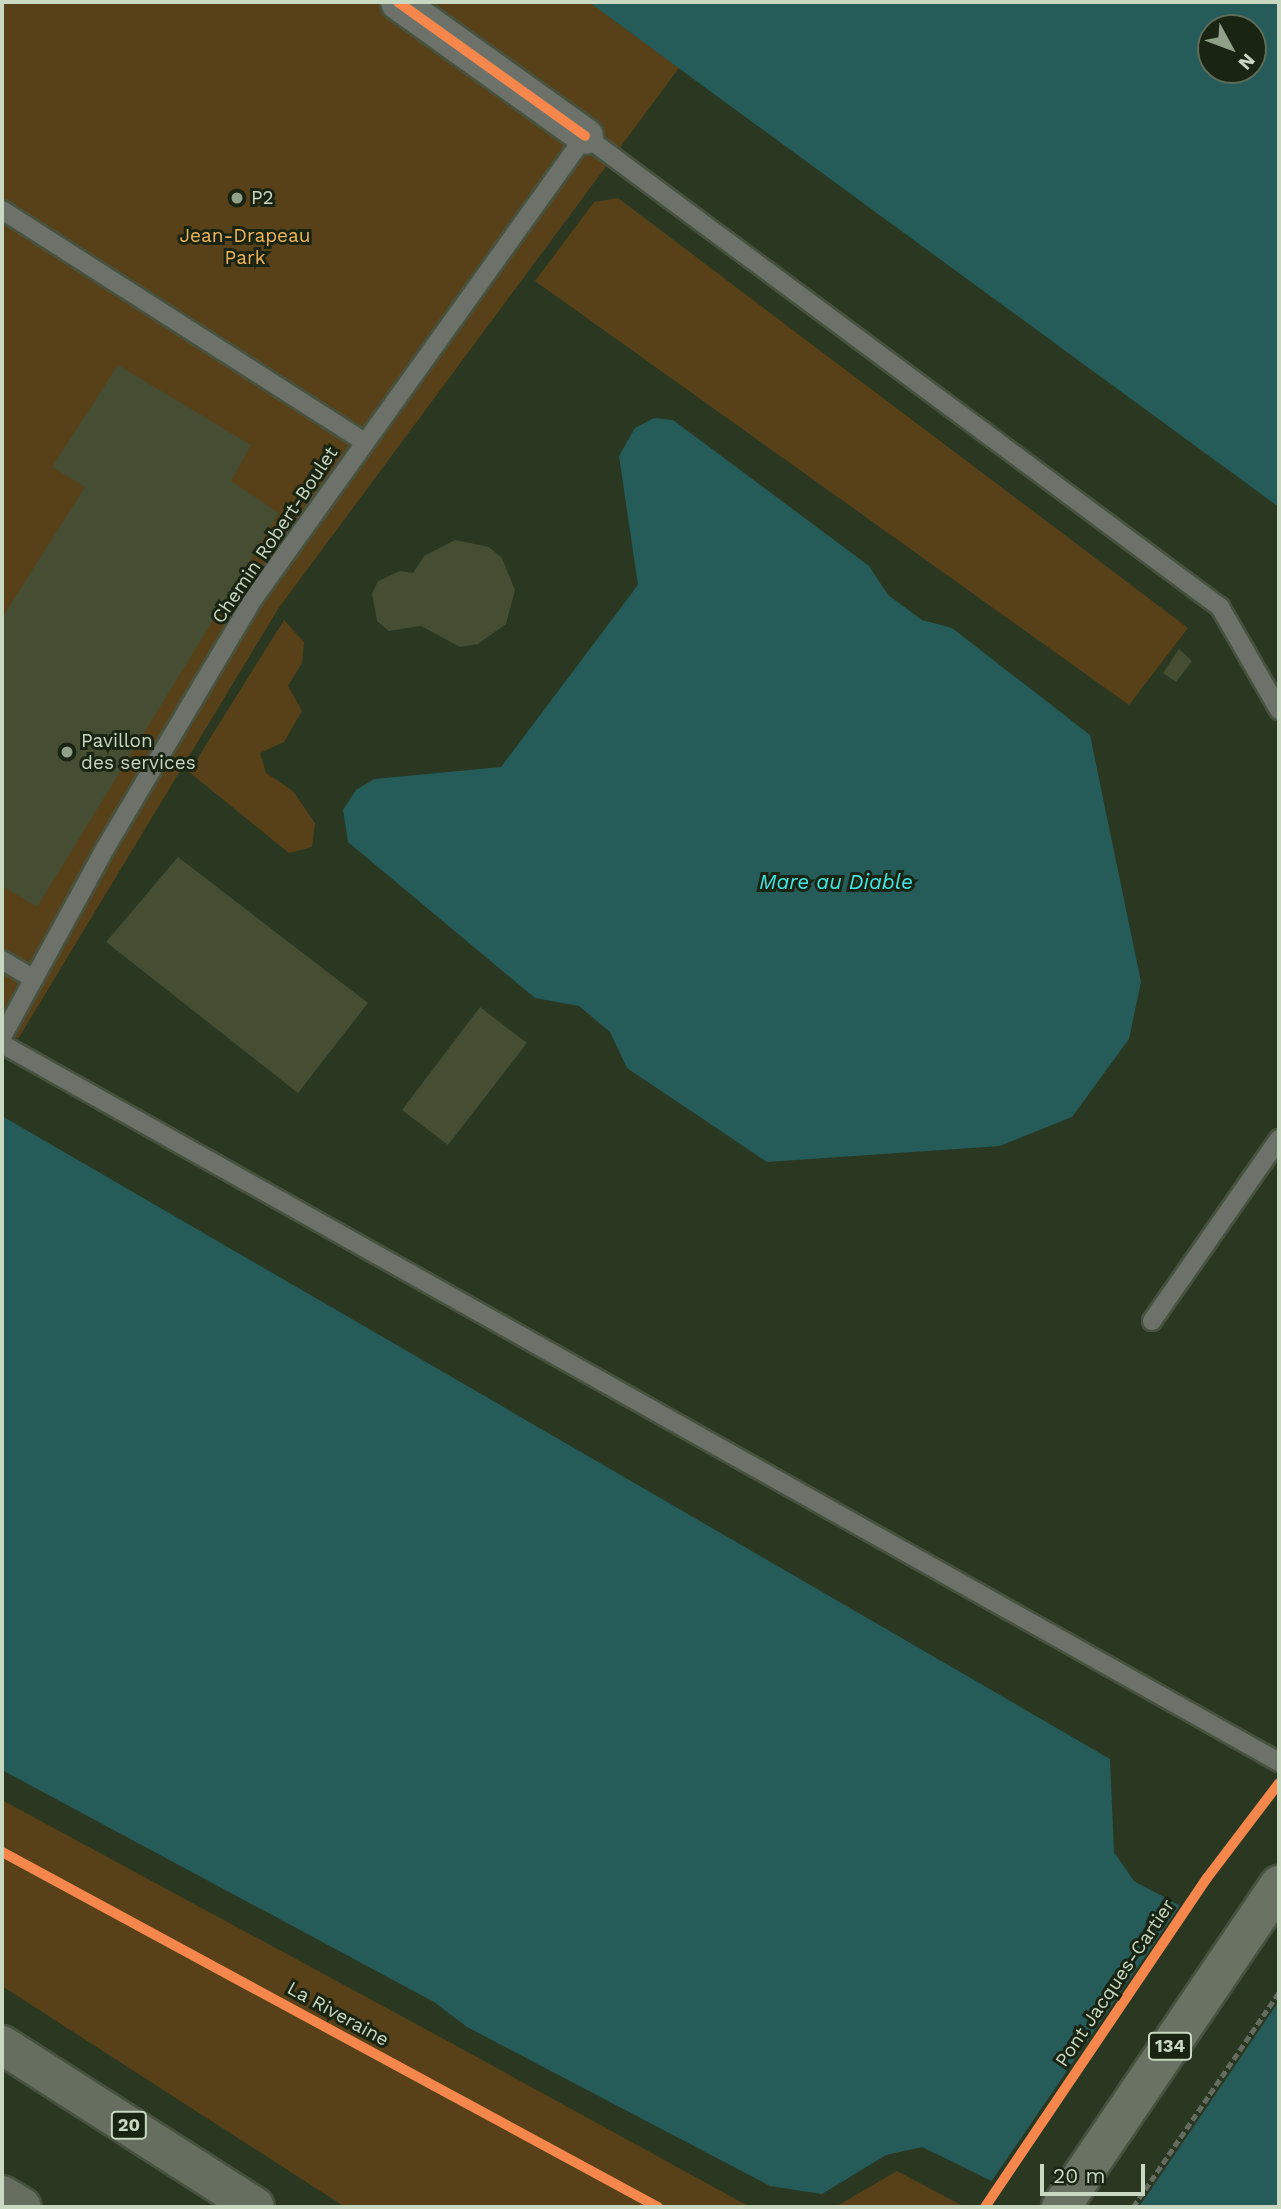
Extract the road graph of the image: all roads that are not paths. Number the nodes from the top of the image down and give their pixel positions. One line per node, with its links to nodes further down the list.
1 (398, 2): 2 (street)
2 (585, 136): 4 (lane, Chemin Robert-Boulet); 5 (lane)
3 (2, 210): 4 (lane)
4 (363, 441): 7 (lane, Chemin Robert-Boulet)
5 (1279, 710)
6 (2, 960): 7 (lane)
7 (34, 979): 8 (lane, Chemin Robert-Boulet)
8 (2, 1037)
9 (2, 1044): 12 (lane)
10 (1279, 1139): 11 (lane)
11 (1152, 1321)
12 (1279, 1762)
13 (1279, 1885): 18 (main road, 134)
14 (2, 2045): 17 (highway, 20)
15 (2, 2194): 16 (highway)
16 (22, 2207)
17 (255, 2207)
18 (1061, 2207)

